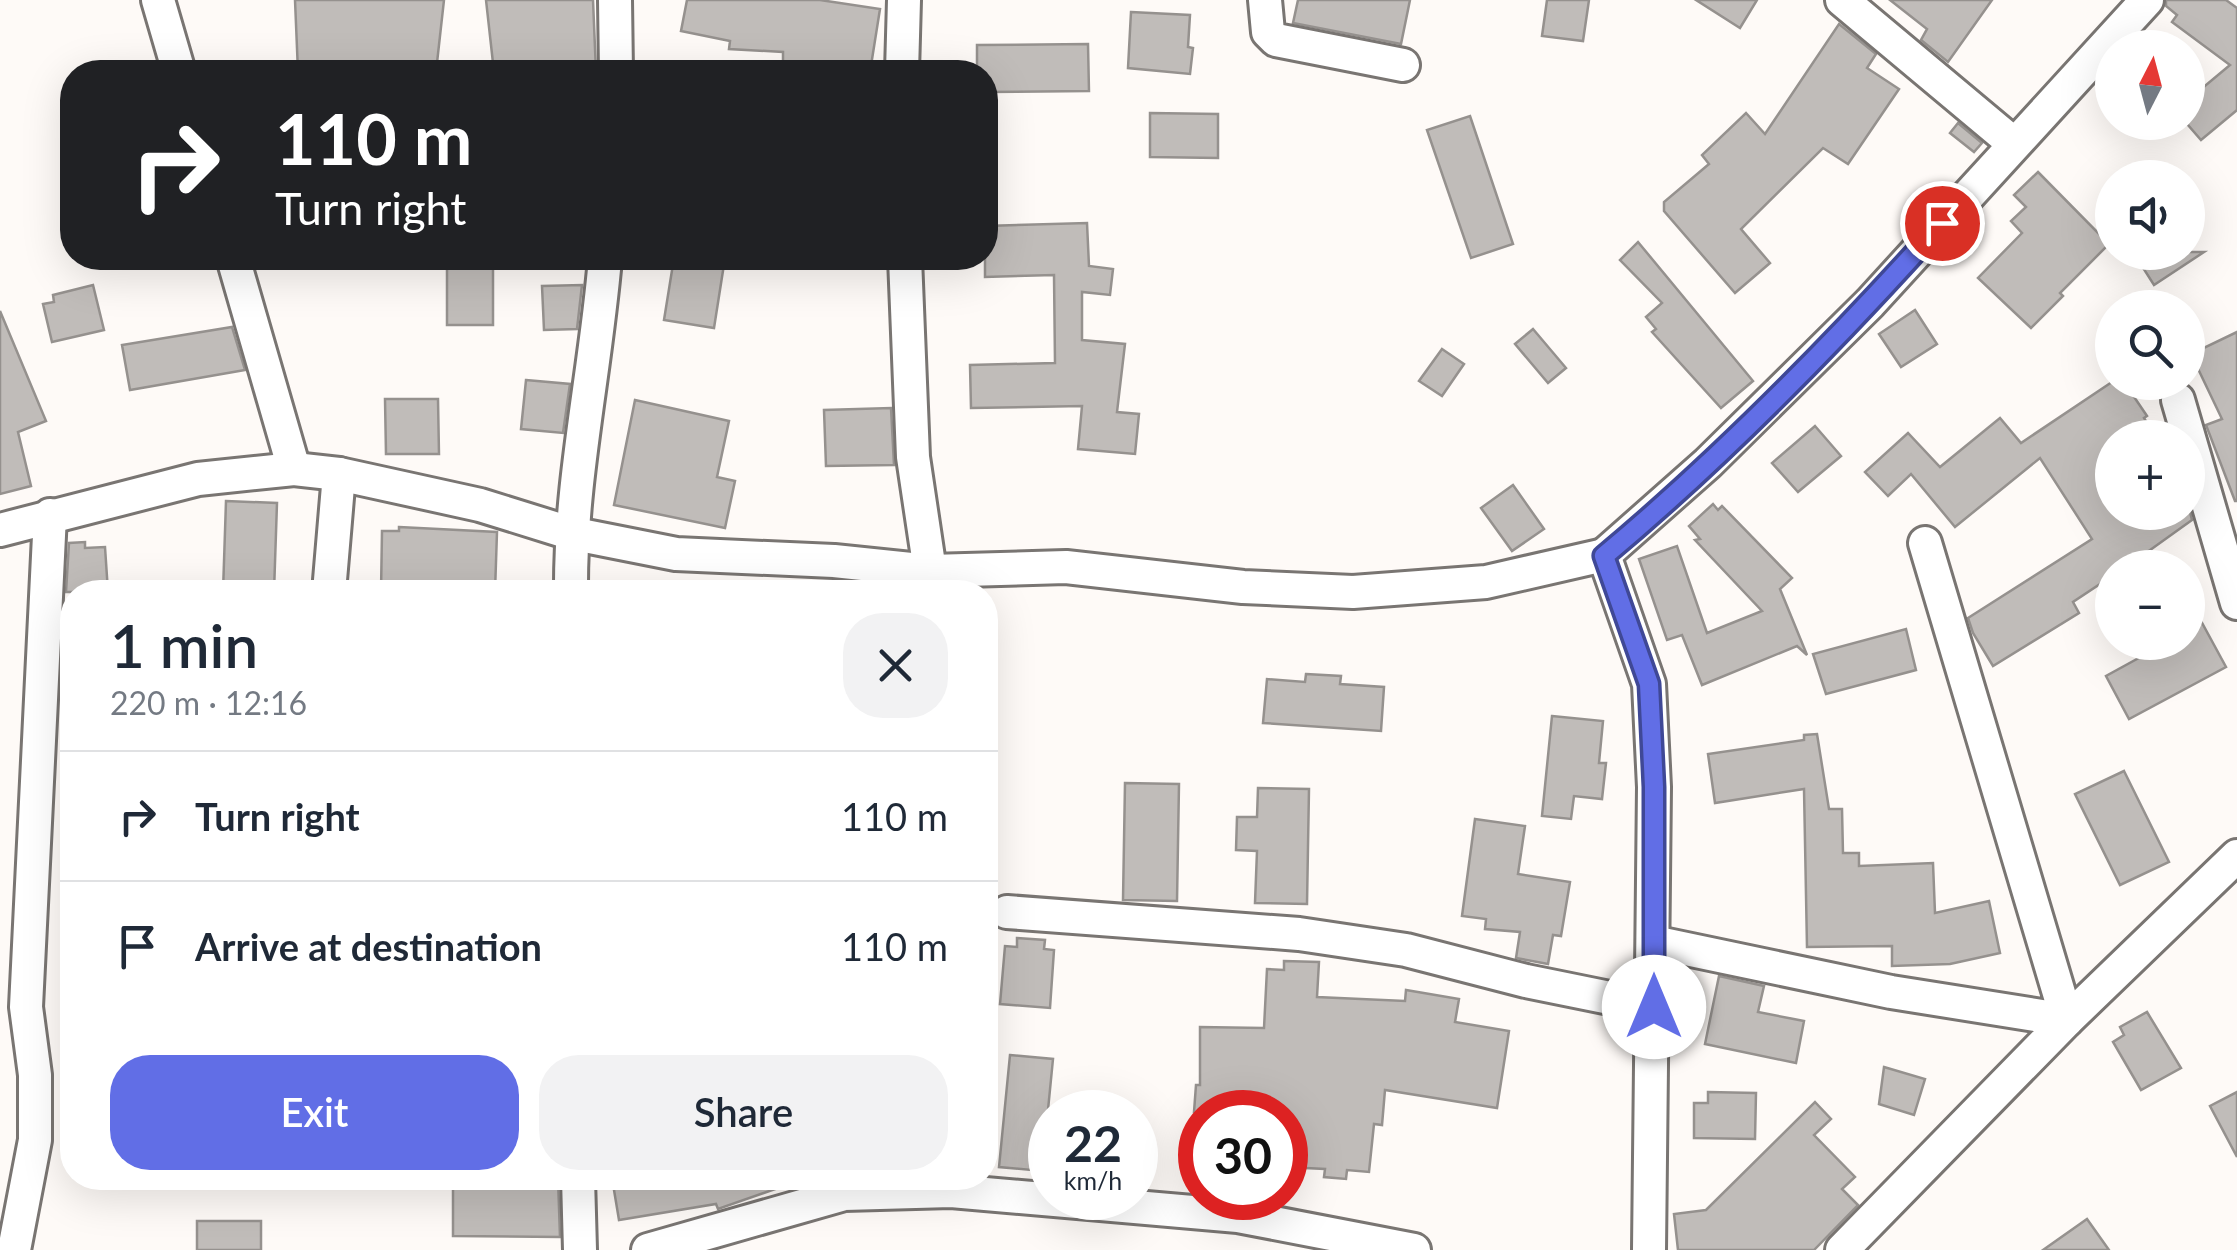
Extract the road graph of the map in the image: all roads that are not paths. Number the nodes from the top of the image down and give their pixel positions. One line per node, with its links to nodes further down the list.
1 (158, 0): 7 (street)
2 (615, 0): 8 (street)
3 (904, 0): 9 (street)
4 (1264, 0): 10 (street)
5 (1842, 0): 11 (street)
6 (2147, 0): 11 (street)
7 (176, 60)
8 (616, 60)
9 (902, 60)
10 (1403, 66)
11 (2013, 143): 22 (street)
12 (236, 270): 16 (street)
13 (604, 270): 20 (street)
14 (905, 270): 23 (street)
15 (2178, 400): 26 (street)
16 (294, 469): 17 (street); 18 (street)
17 (340, 474): 20 (street); 24 (street)
18 (50, 515): 19 (street); 33 (street)
19 (0, 530)
20 (570, 533): 23 (street); 25 (street)
21 (1925, 543): 31 (street)
22 (1604, 556): 23 (street); 29 (street)
23 (930, 571)
24 (331, 580)
25 (571, 580)
26 (2237, 603)
27 (2237, 856): 31 (street)
28 (1007, 912): 30 (street)
29 (1653, 942): 30 (street); 31 (street)
30 (1654, 1007): 37 (street)
31 (2067, 1020): 38 (street)
32 (578, 1190): 34 (street)
33 (14, 1250)
34 (580, 1250)
35 (648, 1250): 36 (street)
36 (1414, 1250)
37 (1649, 1250)
38 (1842, 1250)

